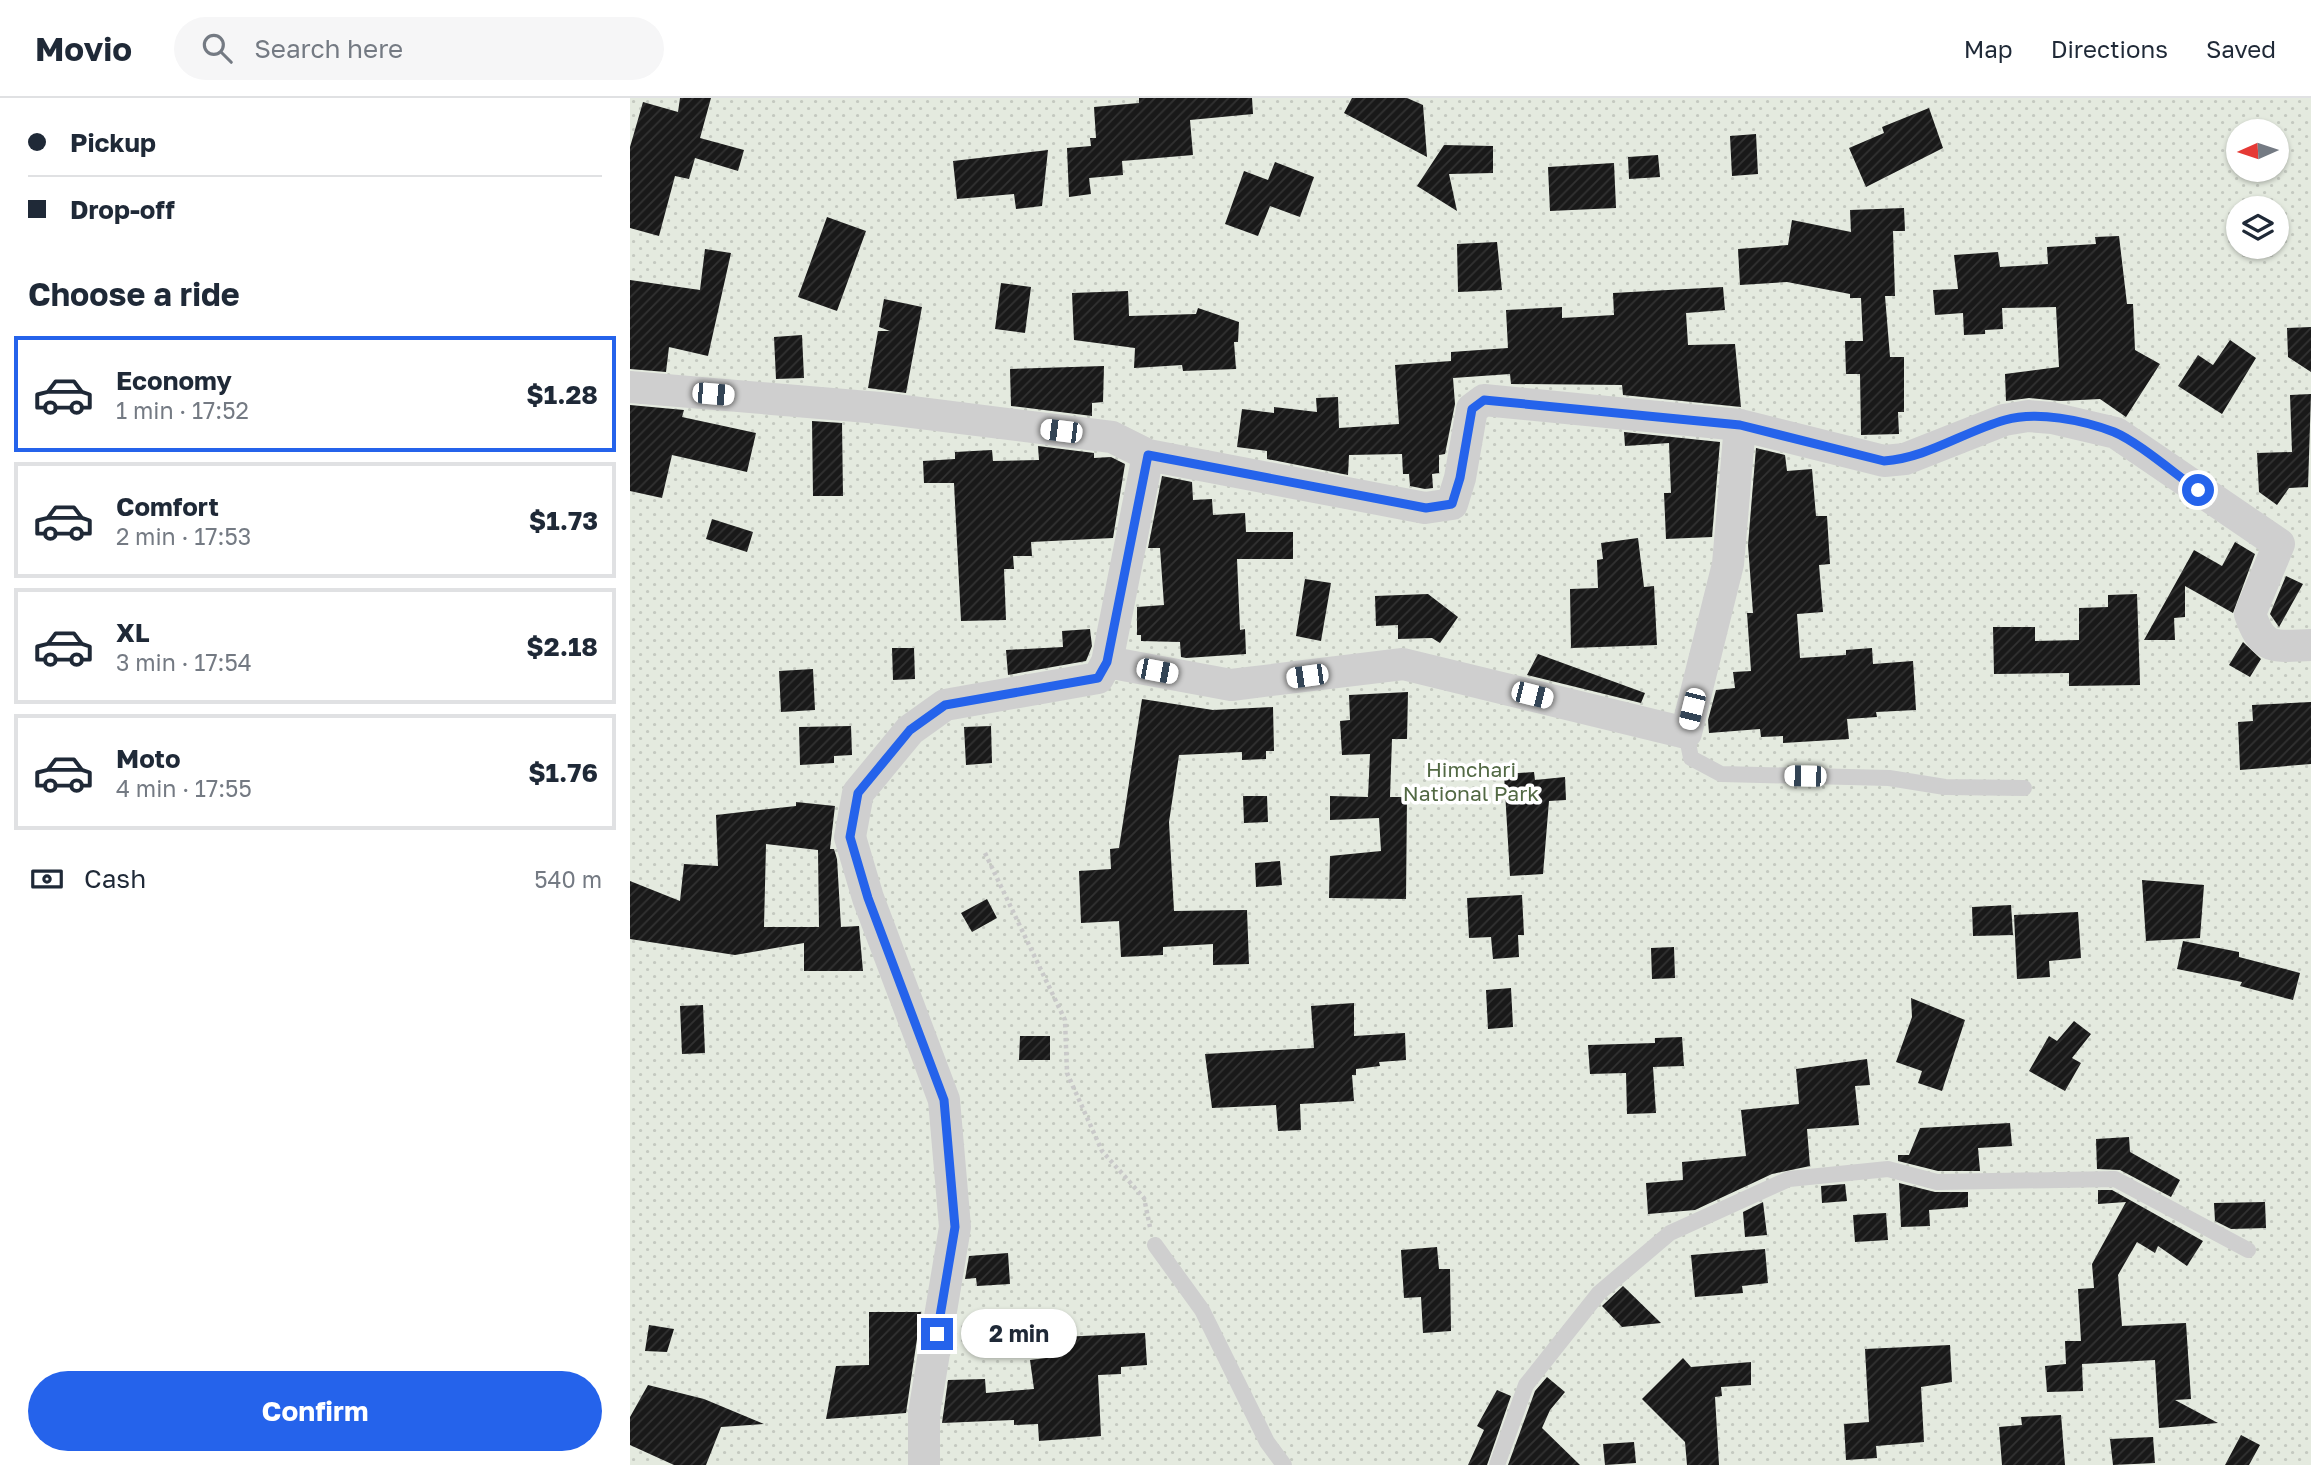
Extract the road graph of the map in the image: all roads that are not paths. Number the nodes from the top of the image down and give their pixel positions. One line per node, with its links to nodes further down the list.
1 (630, 387): 3 (street)
2 (1740, 425): 3 (street); 4 (street); 6 (street)
3 (1148, 455): 5 (street)
4 (2311, 645)
5 (1107, 662): 6 (street); 10 (street)
6 (1686, 733): 7 (lane)
7 (2024, 788)
8 (1155, 1245): 11 (lane)
9 (2248, 1250): 12 (lane)
10 (924, 1465)
11 (1284, 1465)
12 (1497, 1465)

